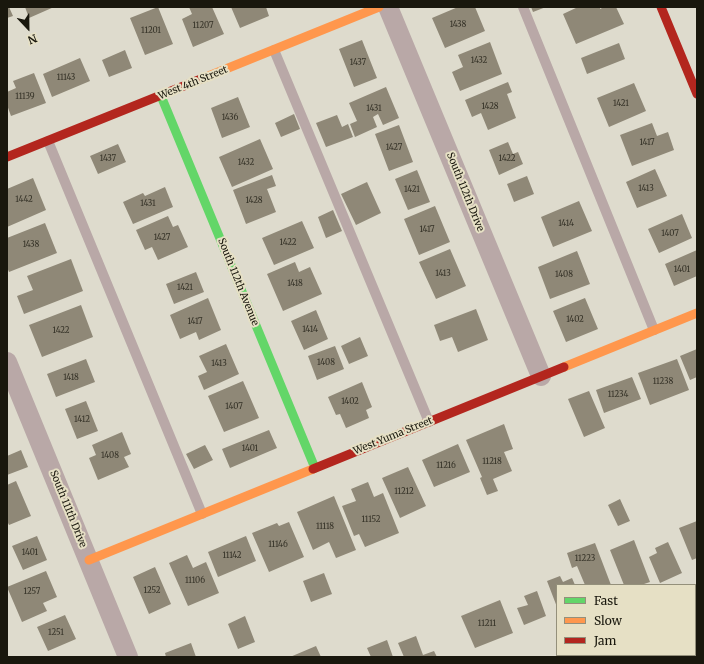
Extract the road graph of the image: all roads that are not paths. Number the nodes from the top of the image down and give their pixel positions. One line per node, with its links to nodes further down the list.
1 (379, 7): 5 (street, West 4th Street)
2 (388, 7): 13 (street, South 112th Drive)
3 (523, 7): 11 (lane)
4 (661, 7): 6 (street)
5 (274, 50): 7 (street, West 4th Street); 14 (lane)
6 (697, 94)
7 (161, 96): 8 (street, West 4th Street); 15 (street, South 112th Avenue)
8 (48, 141): 9 (street, West 4th Street); 16 (lane)
9 (7, 157)
10 (697, 313): 11 (street, West Yuma Street)
11 (654, 330): 13 (street, West Yuma Street)
12 (7, 362): 17 (street, South 111th Drive)
13 (541, 376): 14 (street, West Yuma Street)
14 (429, 422): 15 (street, West Yuma Street)
15 (315, 468): 16 (street, West Yuma Street)
16 (202, 514): 17 (street, West Yuma Street)
17 (89, 560): 18 (street, South 111th Drive)
18 (128, 657)

